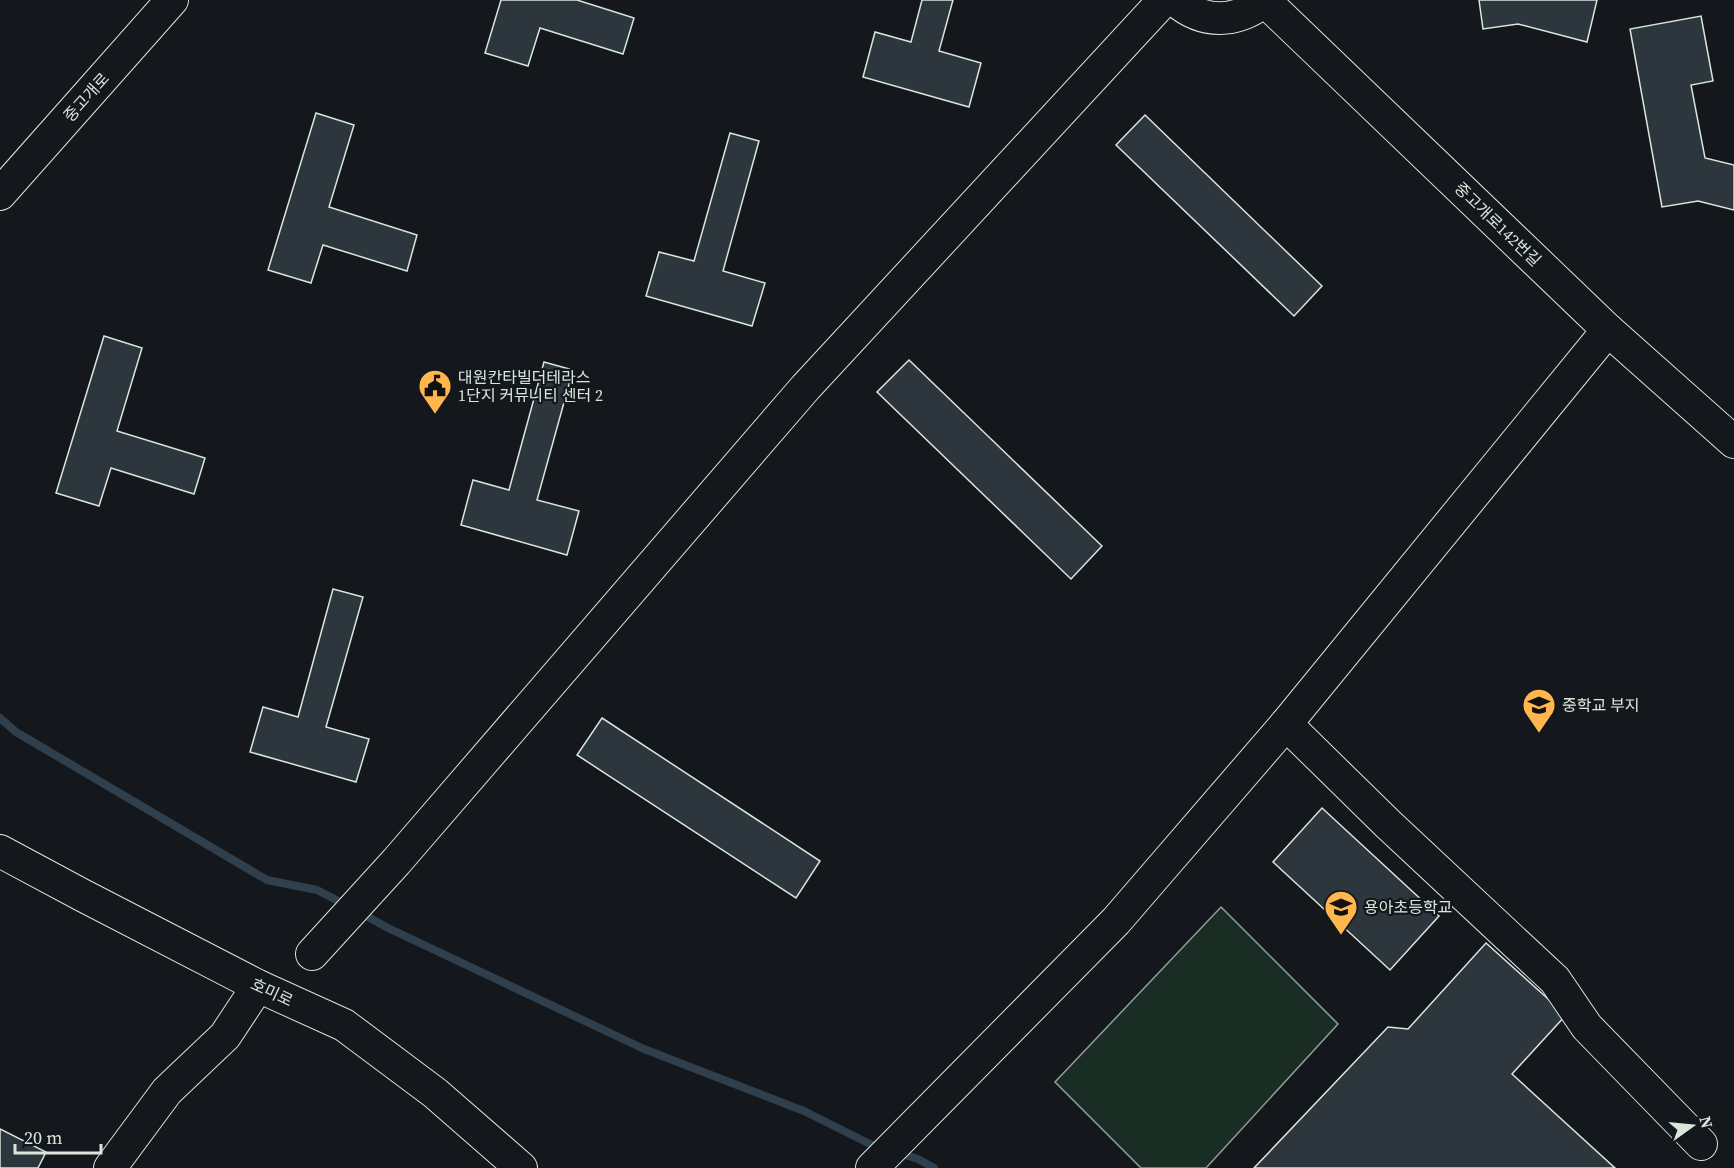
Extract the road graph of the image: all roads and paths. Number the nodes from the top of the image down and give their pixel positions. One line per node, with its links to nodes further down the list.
1 (172, 0): 5 (street, 중고개로)
2 (1164, 0): 10 (street)
3 (1175, 0): 4 (street)
4 (1266, 0): 6 (street, 중고개로142번길)
5 (0, 194)
6 (1608, 330): 7 (street, 중고개로142번길); 8 (street)
7 (1734, 442)
8 (1286, 724): 12 (street); 13 (street)
9 (0, 851): 11 (street, 호미로)
10 (312, 954)
11 (258, 986): 14 (street); 15 (street, 호미로)
12 (1701, 1144)
13 (874, 1166)
14 (110, 1168)
15 (521, 1168)

